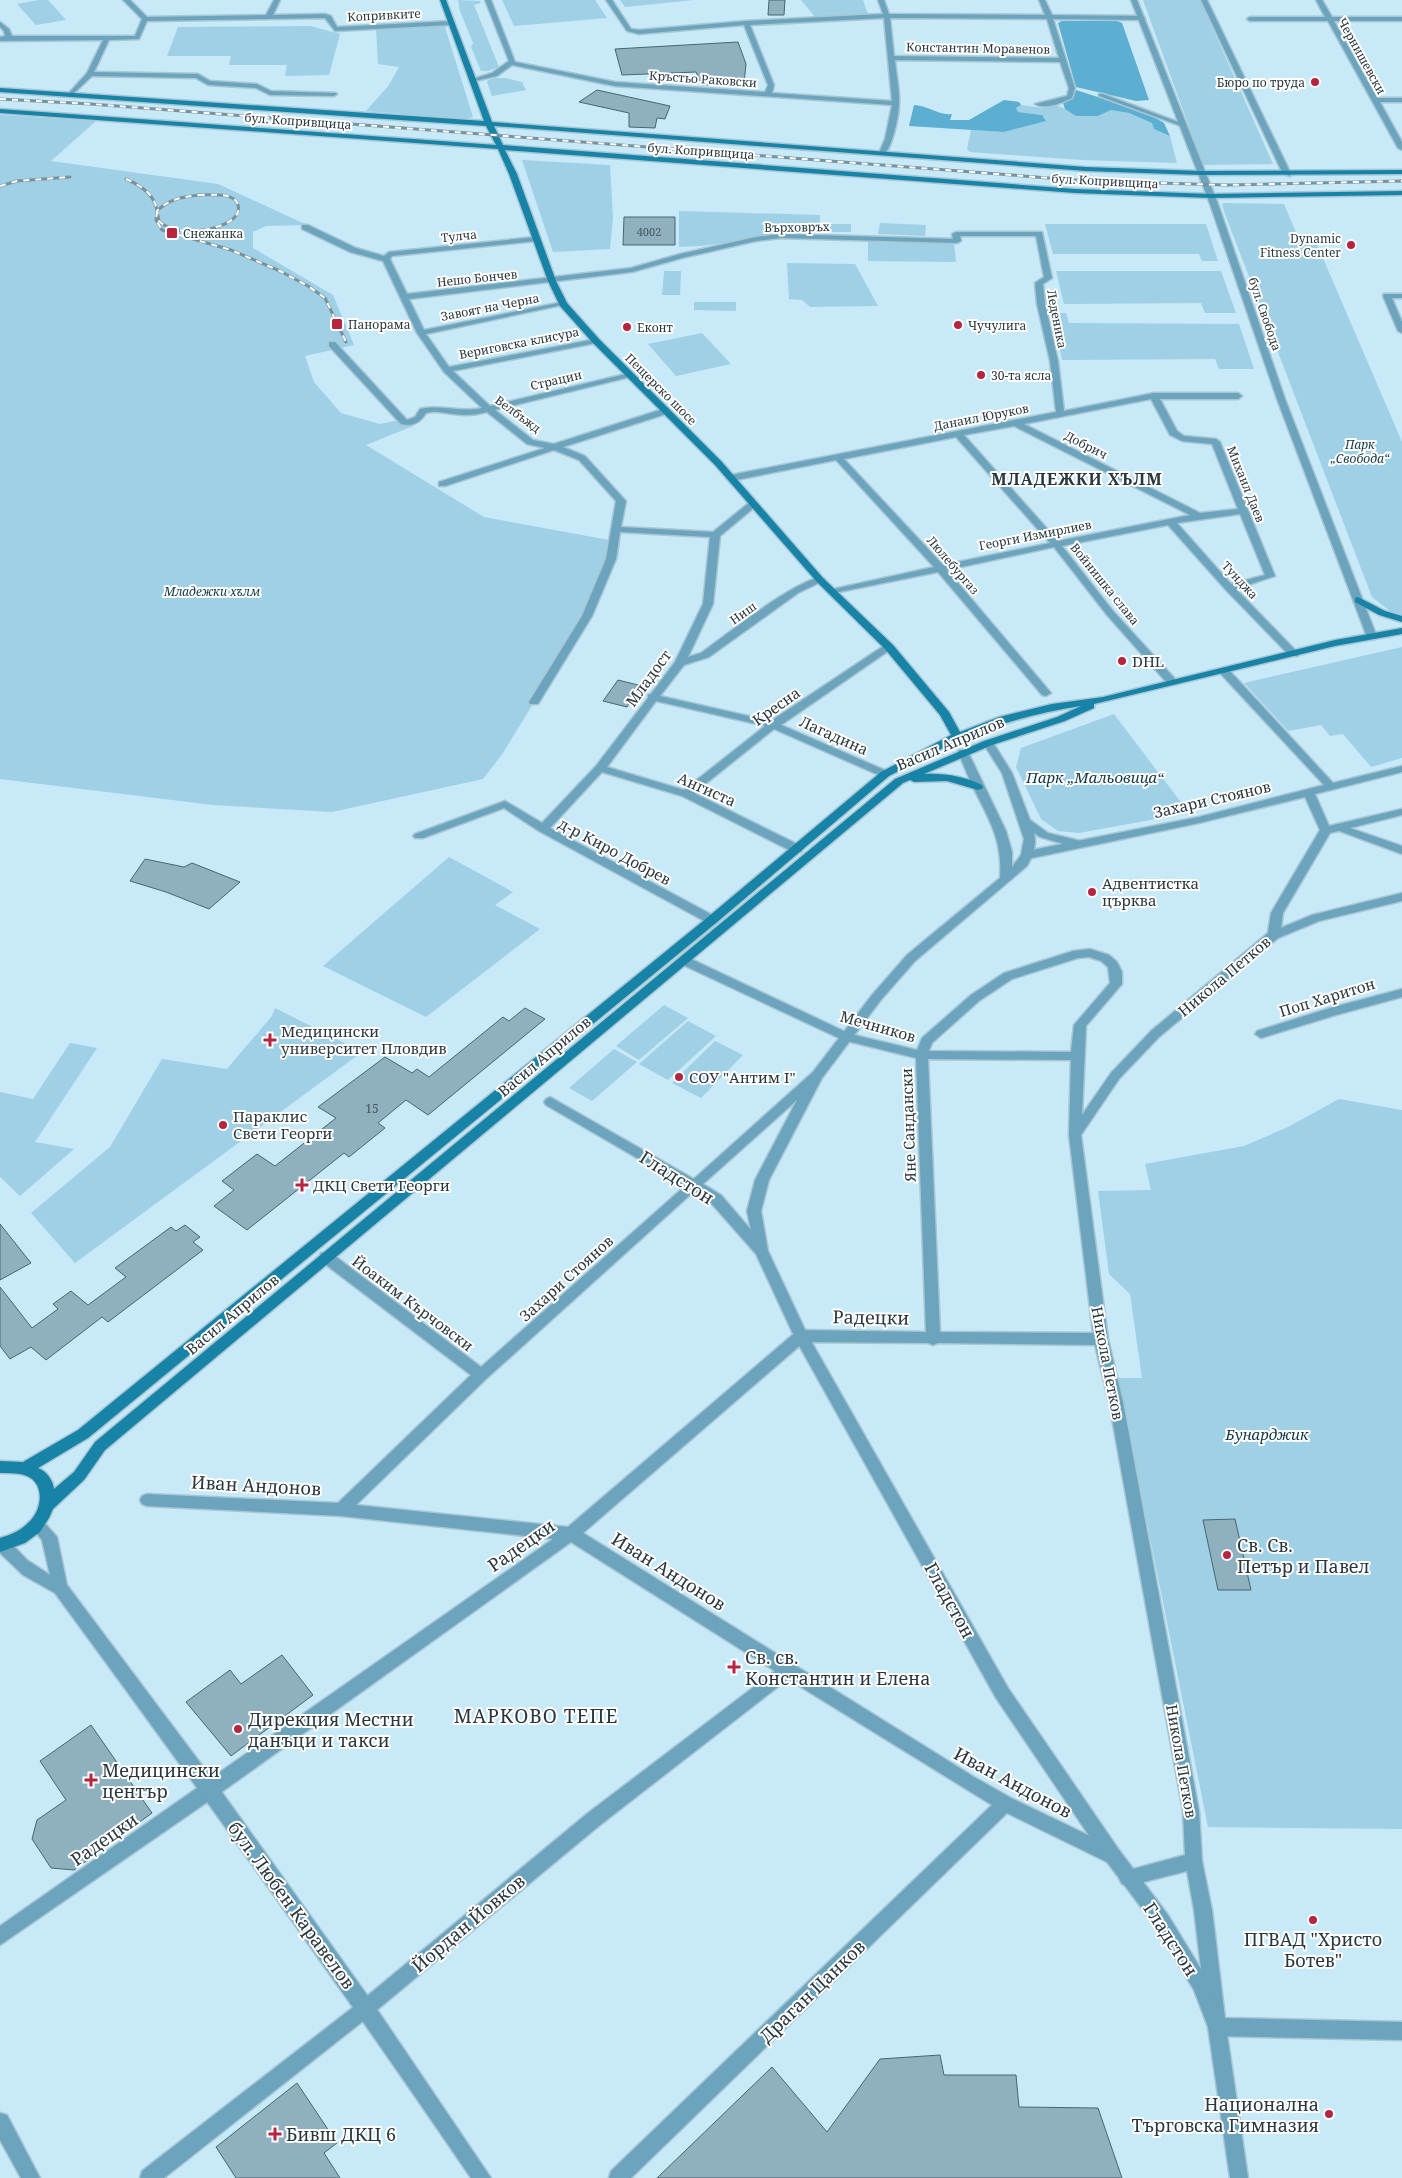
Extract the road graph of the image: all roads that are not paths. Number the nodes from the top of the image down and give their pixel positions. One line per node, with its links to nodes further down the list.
1 (126, 0): 14 (street)
2 (277, 0): 11 (street)
3 (443, 0): 19 (main road, Пещерско шосе)
4 (488, 0): 27 (street)
5 (609, 0): 20 (street)
6 (881, 0): 12 (street)
7 (1042, 0): 13 (street)
8 (1134, 0): 15 (street, бул. Свобода)
9 (1204, 0): 50 (street)
10 (1319, 0): 16 (street, Чернишевски)
11 (269, 16): 14 (street, Копривките); 19 (street, Копривките)
12 (888, 16): 13 (street); 20 (street); 25 (street)
13 (1049, 17): 15 (street); 26 (street)
14 (145, 18): 23 (street)
15 (1142, 18): 43 (street, бул. Свобода)
16 (1329, 18): 17 (street); 18 (street); 37 (street, Чернишевски)
17 (1250, 19)
18 (1402, 19)
19 (451, 22): 28 (main road, Пещерско шосе)
20 (746, 23): 35 (street)
21 (0, 24): 22 (street)
22 (9, 38): 23 (street); 24 (street)
23 (107, 38): 29 (street)
24 (0, 39)
25 (892, 58): 26 (street, Константин Моравенов); 39 (street)
26 (1064, 60): 40 (street)
27 (510, 63): 30 (street); 35 (street, Кръстьо Раковски)
28 (469, 70): 30 (street); 31 (main road, Пещерско шосе)
29 (90, 74): 33 (street); 34 (street)
30 (494, 74): 31 (street)
31 (472, 81): 42 (main road, Пещерско шосе)
32 (0, 90): 33 (main road, бул. Копривщица)
33 (71, 94): 42 (main road, бул. Копривщица)
34 (334, 94)
35 (768, 95): 39 (street, Кръстьо Раковски)
36 (1101, 95): 43 (street)
37 (1374, 100): 38 (street); 44 (street, Чернишевски)
38 (1402, 100)
39 (896, 103): 47 (street)
40 (1038, 104)
41 (0, 111): 45 (main road, бул. Копривщица)
42 (488, 124): 45 (main road, Пещерско шосе); 47 (main road, бул. Копривщица)
43 (1183, 125): 49 (street, бул. Свобода)
44 (1399, 140): 46 (street, Чернишевски)
45 (502, 148): 52 (main road, бул. Копривщица); 55 (main road, Пещерско шосе)
46 (1402, 148)
47 (883, 153): 49 (main road, бул. Копривщица)
48 (1402, 172): 50 (main road, бул. Копривщица)
49 (1201, 173): 50 (main road, бул. Копривщица); 52 (street, бул. Свобода)
50 (1287, 174)
51 (1402, 193): 52 (main road, бул. Копривщица)
52 (1210, 196): 89 (street, бул. Свобода)
53 (305, 227): 56 (street)
54 (1039, 234): 57 (street, Върховръх); 71 (street, Леденика)
55 (536, 239): 56 (street, Тулча); 57 (main road, Пещерско шосе)
56 (386, 259): 59 (street, Велбъжд)
57 (552, 281): 59 (street, Нешо Бончев); 60 (main road, Пещерско шосе)
58 (1402, 296): 61 (street)
59 (405, 297): 62 (street, Велбъжд)
60 (563, 304): 62 (street, Завоят на Черна); 63 (main road, Пещерско шосе)
61 (1402, 332)
62 (421, 333): 65 (street, Велбъжд)
63 (596, 341): 65 (street, Вериговска клисура); 66 (main road, Пещерско шосе)
64 (332, 344): 69 (street)
65 (447, 370): 69 (street, Велбъжд)
66 (630, 376): 69 (street, Страцин); 70 (main road, Пещерско шосе)
67 (1154, 396): 68 (street, Данаил Юруков); 71 (street, Данаил Юруков); 79 (street, Михаил Даев)
68 (1238, 396)
69 (488, 409): 74 (street, Велбъжд)
70 (666, 411): 74 (street); 76 (main road, Пещерско шосе)
71 (1060, 414): 72 (street, Данаил Юруков)
72 (1015, 423): 73 (street, Данаил Юруков); 80 (street, Добрич)
73 (958, 434): 75 (street, Данаил Юруков); 84 (street, Войнишка слава)
74 (554, 446): 77 (street); 82 (street, Велбъжд)
75 (838, 457): 76 (street, Данаил Юруков); 85 (street, Люлебургаз)
76 (731, 478): 78 (main road, Пещерско шосе)
77 (442, 484)
78 (753, 504): 83 (street); 86 (main road, Пещерско шосе)
79 (1244, 511): 80 (street, Георги Измирлиев); 87 (street, Михаил Даев)
80 (1199, 516): 81 (street, Георги Измирлиев)
81 (1170, 521): 84 (street, Георги Измирлиев); 87 (street, Тунджа)
82 (616, 529): 83 (street); 101 (street, Велбъжд)
83 (715, 534): 95 (street, Младост)
84 (1056, 544): 85 (street, Георги Измирлиев); 97 (street, Войнишка слава)
85 (939, 567): 88 (street, Георги Измирлиев); 98 (street, Люлебургаз)
86 (820, 580): 88 (main road, Пещерско шосе); 95 (street, Ниш)
87 (1230, 588): 94 (street, Тунджа)
88 (832, 592): 93 (main road, Пещерско шосе)
89 (1358, 600): 90 (main road); 92 (street, бул. Свобода)
90 (1402, 619)
91 (1402, 630): 92 (main road, Васил Априлов)
92 (1372, 637): 94 (main road, Васил Априлов)
93 (888, 648): 102 (main road, Пещерско шосе); 103 (street, Кресна)
94 (1294, 654): 96 (main road, Васил Априлов)
95 (680, 663): 99 (street, Младост)
96 (1224, 671): 97 (main road, Васил Априлов); 113 (street)
97 (1172, 682): 100 (main road, Васил Априлов)
98 (1046, 693)
99 (652, 698): 103 (street, Лагадина); 108 (street, Младост)
100 (1103, 700): 104 (main road, Васил Априлов); 106 (main road, Васил Априлов)
101 (534, 702)
102 (945, 714): 104 (main road); 105 (main road, Пещерско шосе)
103 (773, 725): 110 (street, Лагадина); 114 (street, Кресна)
104 (972, 731): 105 (main road, Васил Априлов); 106 (main road)
105 (958, 736): 107 (main road, Пещерско шосе); 110 (main road, Васил Априлов)
106 (988, 743): 107 (main road, Васил Априлов); 117 (street)
107 (963, 752): 111 (main road, Васил Априлов); 112 (street)
108 (600, 768): 114 (street, Ангиста); 118 (street, Младост)
109 (1402, 769): 113 (street, Захари Стоянов)
110 (885, 774): 122 (main road, Васил Априлов)
111 (899, 781): 112 (main road); 129 (main road, Васил Априлов)
112 (978, 787): 125 (street)
113 (1332, 788): 115 (street, Захари Стоянов)
114 (686, 794): 122 (street, Ангиста)
115 (1309, 794): 119 (street); 121 (street, Захари Стоянов)
116 (1402, 812): 119 (street)
117 (1025, 822): 121 (street); 124 (street)
118 (543, 829): 120 (street, д-р Киро Добрев); 127 (street, д-р Киро Добрев)
119 (1332, 829): 123 (street); 128 (street, Никола Петков)
120 (419, 836)
121 (1077, 844): 124 (street, Захари Стоянов)
122 (797, 848): 127 (main road, Васил Априлов)
123 (1402, 850)
124 (1027, 855): 125 (street, Захари Стоянов)
125 (1006, 879): 132 (street, Захари Стоянов)
126 (1402, 897): 128 (street)
127 (712, 920): 146 (main road, Васил Априлов)
128 (1274, 935): 137 (street, Никола Петков)
129 (685, 961): 132 (street, Мечников); 140 (main road, Васил Априлов)
130 (1402, 993): 131 (street, Поп Харитон)
131 (1261, 1034)
132 (847, 1038): 133 (street, Мечников); 135 (street, Захари Стоянов)
133 (922, 1055): 134 (street, Мечников); 134 (street, Яне Сандански); 142 (street, Яне Сандански)
134 (1077, 1056): 137 (street, Яне Сандански)
135 (818, 1076): 138 (street, Захари Стоянов); 139 (street, Захари Стоянов)
136 (550, 1102): 138 (street, Гладстон)
137 (1075, 1135): 143 (street, Никола Петков)
138 (694, 1185): 139 (street, Гладстон); 144 (street, Захари Стоянов)
139 (761, 1251): 141 (street, Гладстон)
140 (326, 1257): 144 (street, Йоаким Кърчовски); 148 (main road, Васил Априлов)
141 (801, 1336): 142 (street, Радецки); 151 (street, Радецки); 157 (street, Гладстон)
142 (933, 1339): 143 (street, Радецки)
143 (1101, 1339): 158 (street, Никола Петков)
144 (481, 1375): 149 (street, Захари Стоянов)
145 (0, 1467): 146 (main road)
146 (26, 1467): 148 (main road)
147 (147, 1500): 149 (street, Иван Андонов)
148 (48, 1504): 150 (main road)
149 (341, 1510): 151 (street, Иван Андонов)
150 (38, 1525): 152 (main road); 153 (street, бул. Любен Каравелов)
151 (571, 1534): 154 (street, Иван Андонов); 155 (street, Радецки)
152 (1, 1545): 153 (street, бул. Любен Каравелов)
153 (60, 1588): 155 (street, бул. Любен Каравелов)
154 (788, 1670): 156 (street, Иван Андонов); 161 (street, Йордан Йовков)
155 (210, 1790): 160 (street, Радецки); 161 (street, бул. Любен Каравелов)
156 (1004, 1804): 157 (street, Иван Андонов); 168 (street, Драган Цанков)
157 (1112, 1856): 159 (street, Гладстон)
158 (1194, 1861): 159 (street); 162 (street, Никола Петков)
159 (1128, 1878): 162 (street, Гладстон)
160 (0, 1936)
161 (366, 2008): 166 (street, Йордан Йовков); 167 (street, бул. Любен Каравелов)
162 (1217, 2027): 163 (street); 169 (street, Гладстон)
163 (1402, 2031)
164 (0, 2122): 165 (street)
165 (31, 2178)
166 (148, 2178)
167 (482, 2178)
168 (618, 2178)
169 (1239, 2178)

